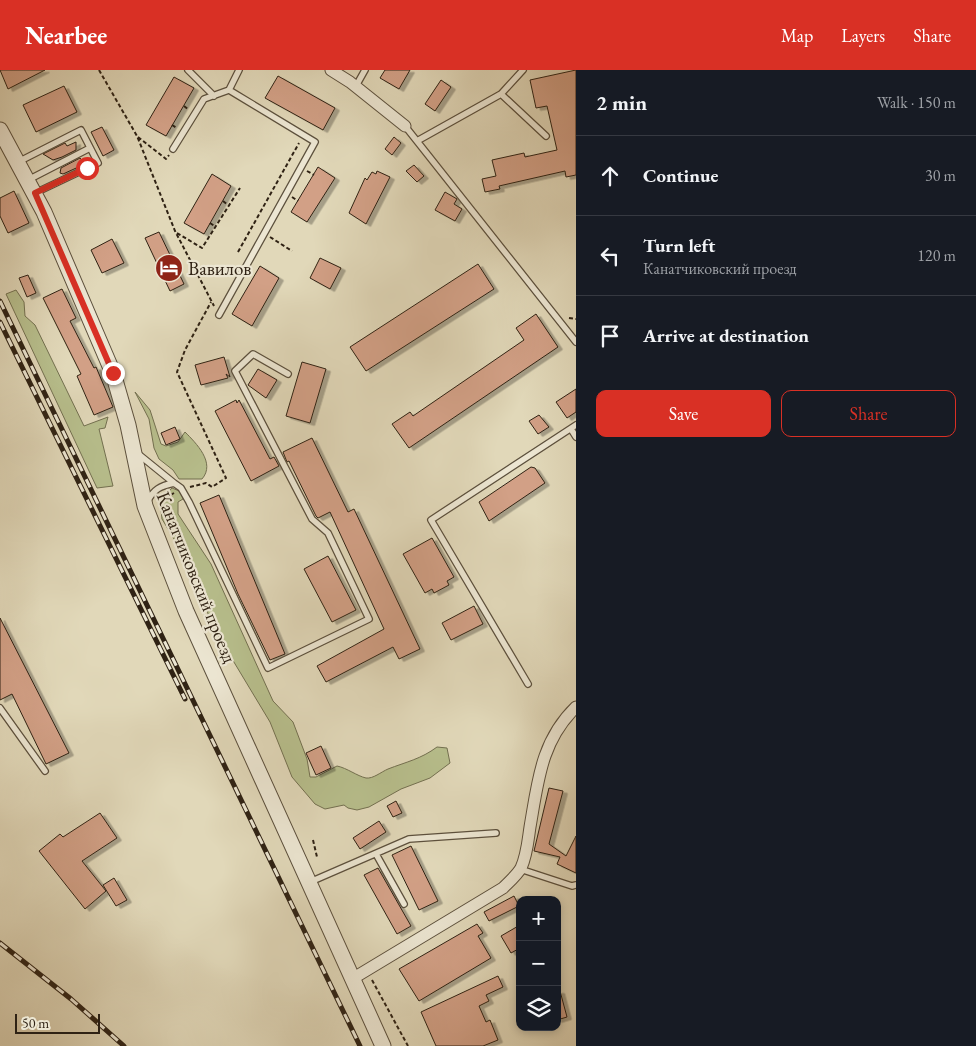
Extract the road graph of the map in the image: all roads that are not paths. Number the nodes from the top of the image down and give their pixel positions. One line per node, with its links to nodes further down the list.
1 (188, 70): 9 (lane)
2 (239, 70): 7 (lane)
3 (331, 70): 6 (street)
4 (365, 70): 6 (lane)
5 (523, 70): 8 (lane)
6 (356, 86): 10 (street)
7 (229, 90): 9 (lane); 18 (lane)
8 (501, 94): 12 (lane); 13 (lane)
9 (214, 96): 15 (lane)
10 (405, 126): 13 (lane)
11 (0, 130): 16 (street, Канатчиковский проезд)
12 (546, 136)
13 (417, 141): 19 (lane)
14 (90, 148): 16 (lane); 17 (lane); 17 (lane)
15 (173, 149)
16 (18, 162): 17 (street, Канатчиковский проезд)
17 (31, 186): 23 (street, Канатчиковский проезд)
18 (219, 315)
19 (576, 342)
20 (288, 374): 24 (lane)
21 (573, 427): 22 (lane); 26 (lane)
22 (576, 437)
23 (132, 450): 24 (lane); 25 (street, Канатчиковский проезд)
24 (174, 483): 25 (lane)
25 (144, 506): 33 (street, Канатчиковский проезд)
26 (528, 684)
27 (576, 707): 32 (street)
28 (0, 708): 29 (lane)
29 (45, 771)
30 (496, 833): 31 (lane)
31 (376, 854): 33 (lane); 35 (lane)
32 (520, 869): 34 (lane); 36 (street)
33 (308, 883): 36 (street, Канатчиковский проезд)
34 (576, 884)
35 (404, 904)
36 (352, 979): 37 (street, Канатчиковский проезд)
37 (383, 1046)

